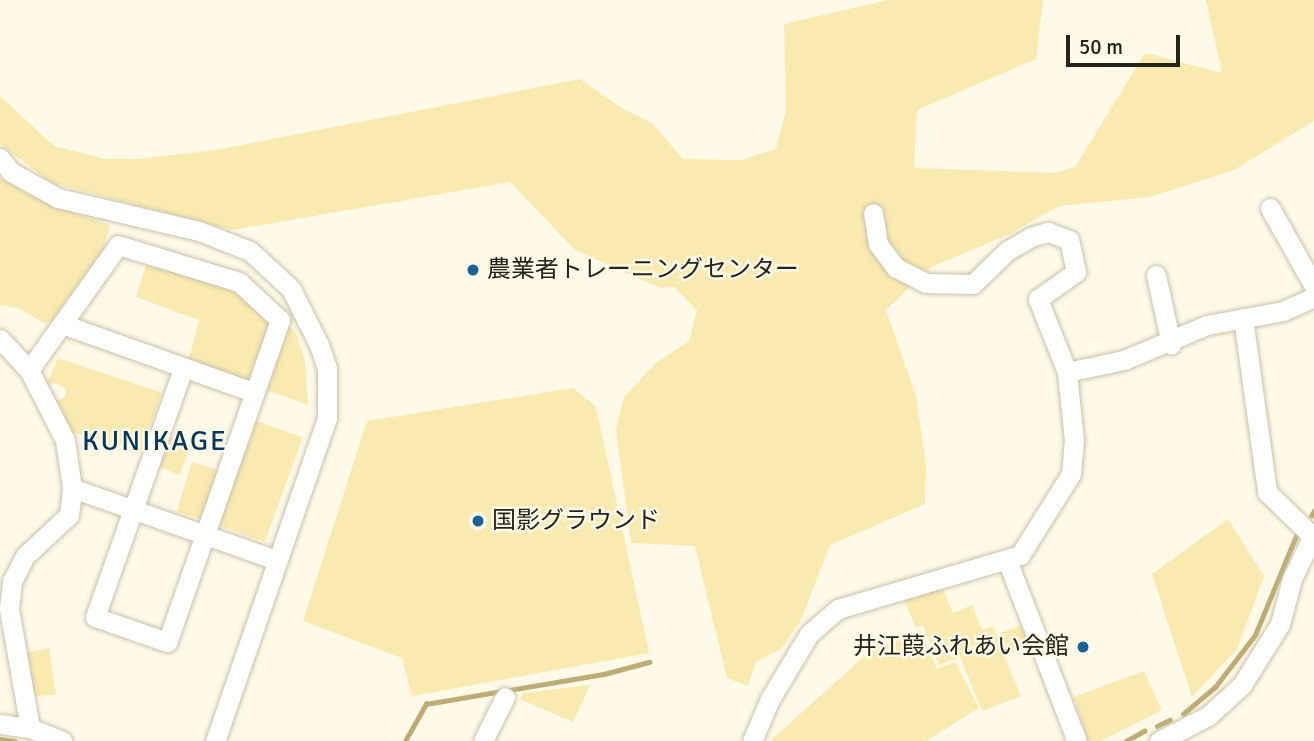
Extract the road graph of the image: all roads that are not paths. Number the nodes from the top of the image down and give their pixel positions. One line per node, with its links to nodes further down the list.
1 (0, 158): 20 (street)
2 (1270, 208): 5 (street)
3 (873, 213): 13 (street)
4 (1156, 275): 10 (street)
5 (1314, 286)
6 (1314, 297): 7 (street)
7 (1243, 318): 10 (street); 18 (street)
8 (65, 325): 11 (street); 12 (street); 14 (street)
9 (0, 339): 12 (street)
10 (1171, 344): 13 (street)
11 (183, 368): 14 (street); 16 (street)
12 (29, 370): 15 (street)
13 (1067, 372): 19 (street)
14 (253, 393): 17 (street)
15 (72, 488): 16 (street); 23 (street)
16 (134, 509): 17 (street); 17 (street)
17 (205, 534): 20 (street)
18 (1313, 535): 29 (street)
19 (1007, 560): 27 (street); 28 (street)
20 (275, 561): 25 (street)
21 (505, 697): 26 (street)
22 (0, 724): 23 (street)
23 (30, 728): 24 (street)
24 (62, 741)
25 (215, 741)
26 (483, 741)
27 (752, 741)
28 (1077, 741)
29 (1159, 741)

